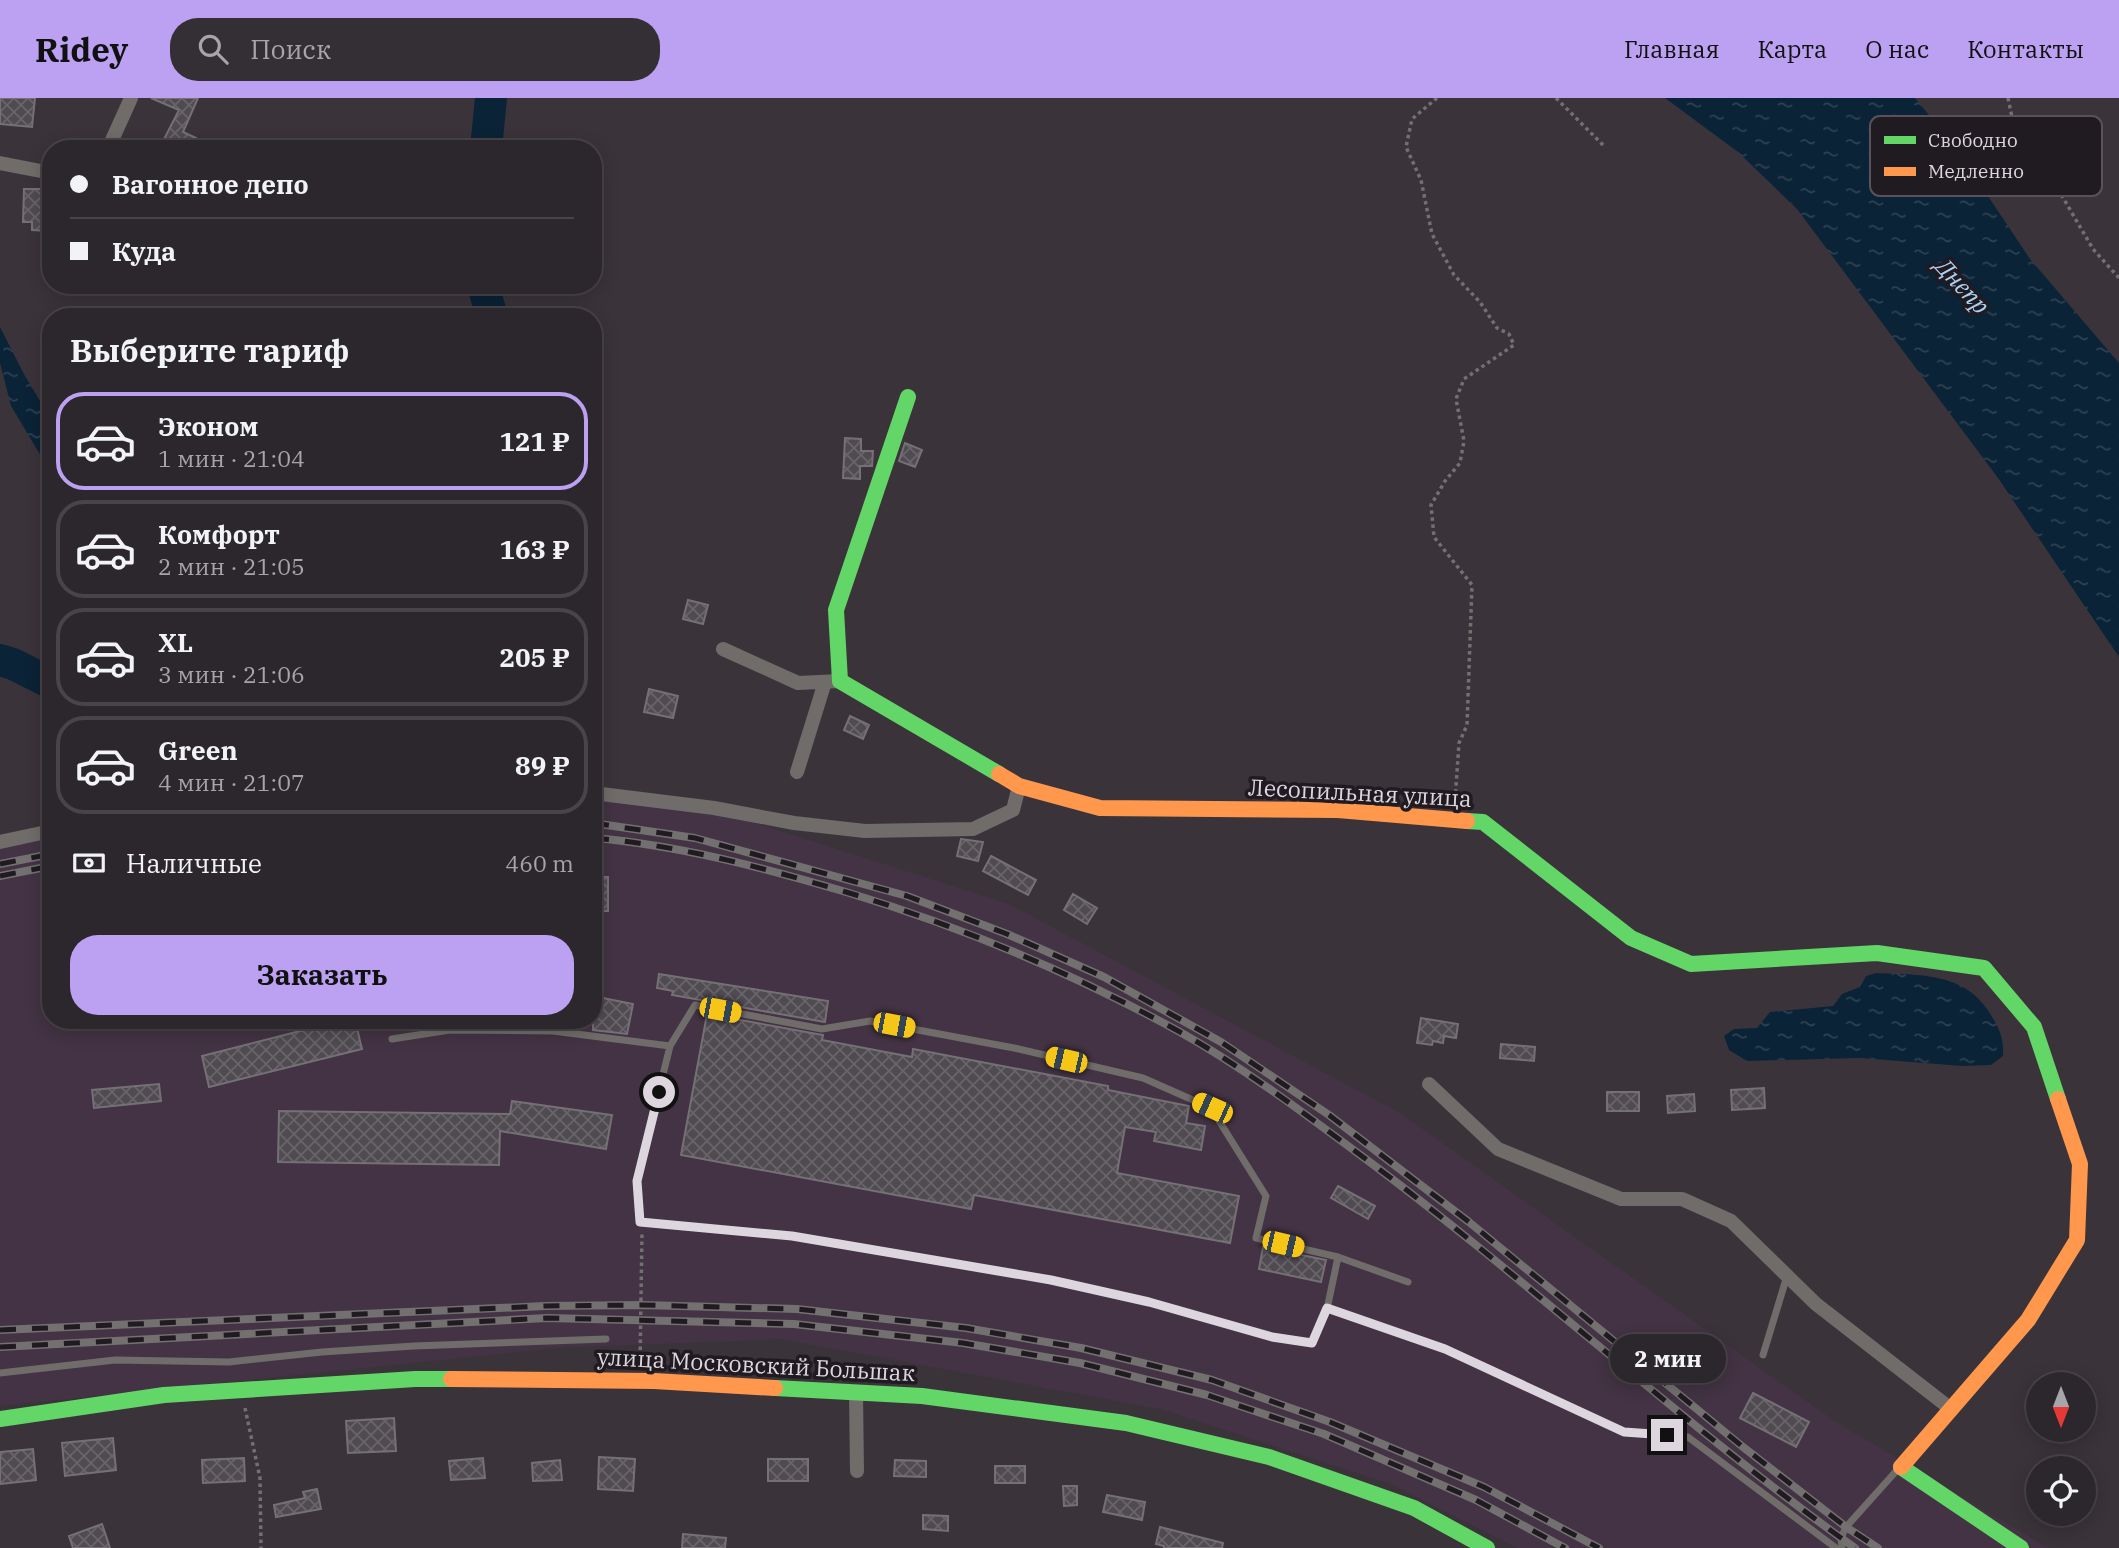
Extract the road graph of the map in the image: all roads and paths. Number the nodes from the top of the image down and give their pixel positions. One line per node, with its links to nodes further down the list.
1 (131, 98): 6 (street)
2 (1437, 98): 18 (path)
3 (1556, 98): 7 (path)
4 (2008, 98): 5 (path)
5 (2012, 116)
6 (112, 140)
7 (1605, 147)
8 (0, 163): 9 (street)
9 (42, 171)
10 (2062, 196): 11 (path)
11 (2119, 278)
12 (908, 397): 14 (street)
13 (723, 649): 14 (street)
14 (833, 681): 15 (street); 16 (street, Лесопильная улица)
15 (797, 772)
16 (1019, 786): 17 (street); 18 (street, Лесопильная улица)
17 (602, 794)
18 (1435, 818): 35 (street, Лесопильная улица)
19 (42, 833): 20 (street)
20 (0, 842)
21 (393, 1039): 22 (lane)
22 (670, 1046): 24 (lane); 25 (lane)
23 (1429, 1084): 26 (street)
24 (643, 1222): 28 (lane); 32 (path)
25 (1338, 1257): 27 (lane); 28 (lane)
26 (1787, 1275): 30 (lane); 35 (street)
27 (1408, 1282)
28 (1327, 1308): 41 (lane)
29 (606, 1339): 31 (lane)
30 (1763, 1355)
31 (0, 1373)
32 (640, 1381): 33 (street, улица Московский Большак); 34 (street, улица Московский Большак)
33 (245, 1390): 36 (street, улица Московский Большак); 39 (path)
34 (856, 1392): 38 (street); 40 (street, улица Московский Большак)
35 (1951, 1409): 37 (street, Лесопильная улица)
36 (0, 1419)
37 (1900, 1466): 42 (lane); 43 (street)
38 (857, 1471)
39 (261, 1548)
40 (1487, 1548)
41 (1836, 1548)
42 (1842, 1548)
43 (2021, 1548)

